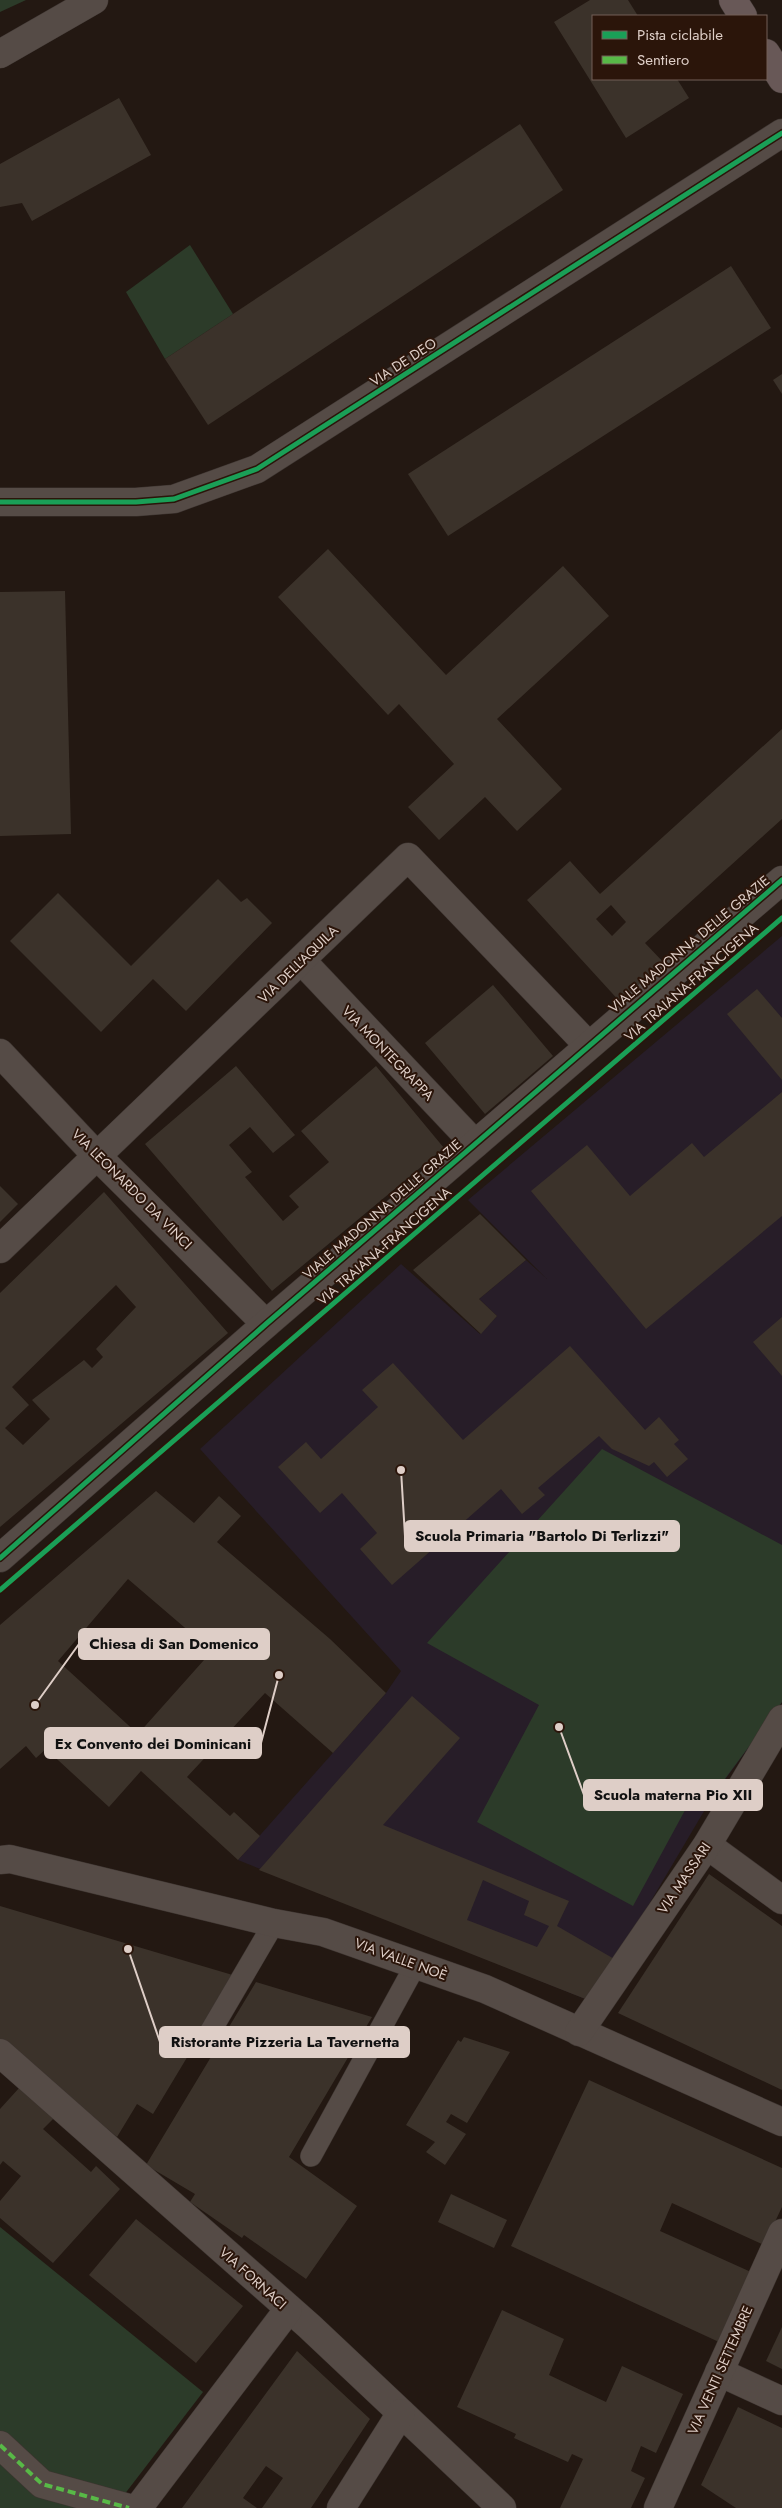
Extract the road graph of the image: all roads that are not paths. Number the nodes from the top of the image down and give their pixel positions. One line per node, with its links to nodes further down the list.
1 (94, 0): 4 (street)
2 (733, 0): 3 (main road)
3 (742, 15)
4 (0, 54)
5 (767, 55): 6 (main road)
6 (782, 79)
7 (782, 133): 8 (street, VIA DE DEO)
8 (0, 502)
9 (782, 880): 11 (street, VIALE MADONNA DELLE GRAZIE)
10 (302, 961): 11 (street, VIA DELL'AQUILA); 13 (street, VIA MONTEGRAPPA); 14 (street, VIA DELL'AQUILA)
11 (588, 1045): 13 (street, VIALE MADONNA DELLE GRAZIE)
12 (0, 1053): 14 (street, VIA LEONARDO DA VINCI)
13 (475, 1144): 16 (street, VIALE MADONNA DELLE GRAZIE)
14 (97, 1156): 15 (street, VIA DELL'AQUILA); 16 (street, VIA LEONARDO DA VINCI)
15 (0, 1249)
16 (266, 1324): 17 (street, VIALE MADONNA DELLE GRAZIE)
17 (0, 1558)
18 (782, 1719): 19 (street, VIA MASSARI)
19 (707, 1845): 21 (street); 24 (street, VIA MASSARI)
20 (0, 1860): 22 (street, VIA VALLE NOÈ)
21 (782, 1900)
22 (274, 1923): 23 (street, VIA VALLE NOÈ); 25 (lane)
23 (416, 1964): 24 (street, VIA VALLE NOÈ); 28 (lane)
24 (579, 2032): 27 (street, VIA VALLE NOÈ)
25 (206, 2038)
26 (0, 2053): 30 (street, VIA FORNACI)
27 (782, 2122)
28 (311, 2156)
29 (782, 2233): 31 (street, VIA VENTI SETTEMBRE)
30 (288, 2310): 33 (street, VIA FORNACI); 37 (street)
31 (719, 2372): 32 (street); 35 (street, VIA VENTI SETTEMBRE)
32 (782, 2401)
33 (401, 2413): 38 (street); 39 (street, VIA FORNACI)
34 (0, 2445): 36 (street)
35 (666, 2504)
36 (129, 2508)
37 (138, 2508)
38 (341, 2508)
39 (502, 2508)

